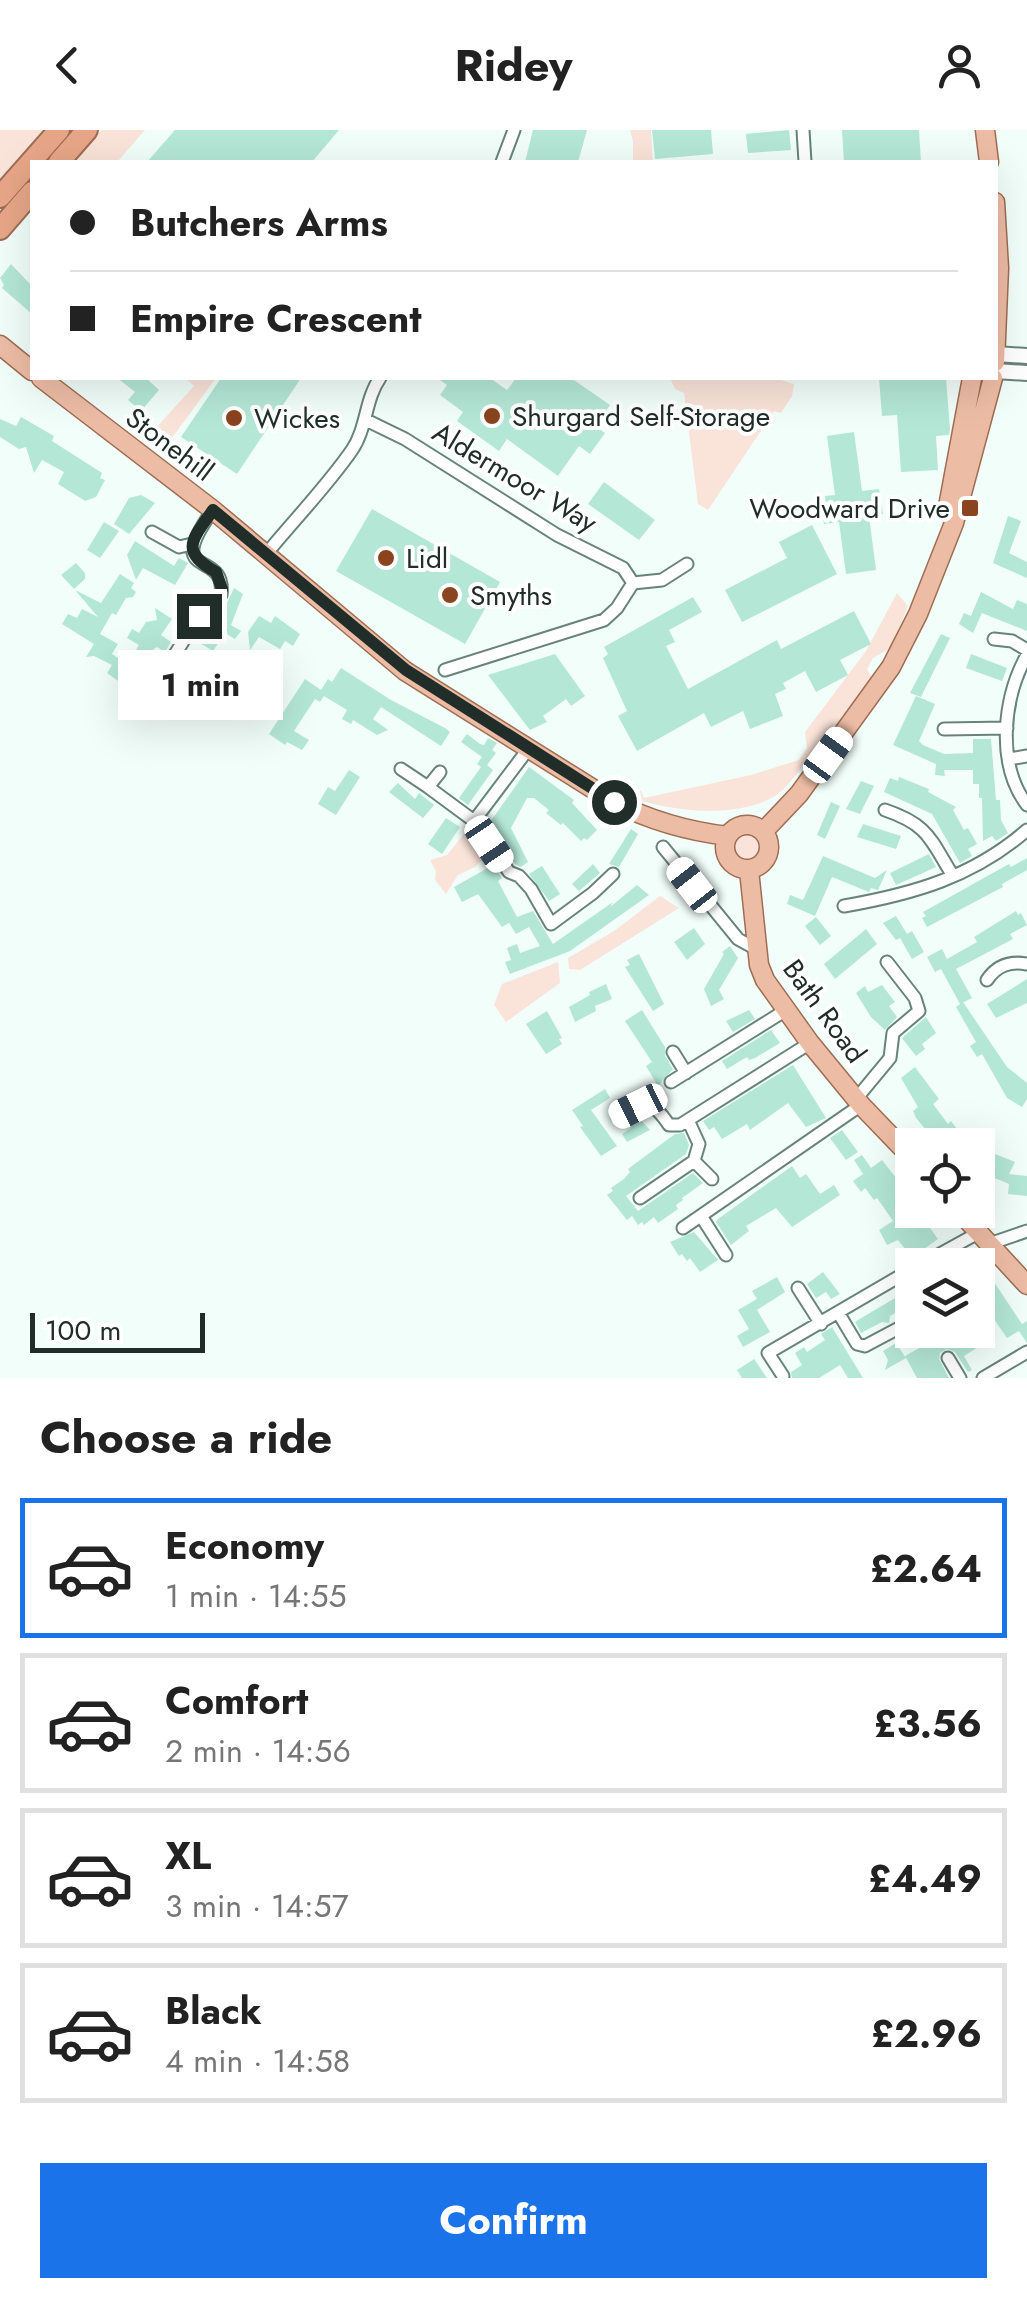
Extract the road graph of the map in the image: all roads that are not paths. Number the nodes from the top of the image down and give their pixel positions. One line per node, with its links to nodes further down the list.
1 (59, 130): 6 (highway)
2 (88, 130): 7 (highway)
3 (514, 130): 8 (street)
4 (803, 130): 9 (street)
5 (984, 130): 10 (main road)
6 (32, 160)
7 (61, 160)
8 (503, 160)
9 (805, 160)
10 (989, 160)
11 (30, 162): 13 (highway)
12 (30, 194): 14 (highway)
13 (0, 196)
14 (0, 229)
15 (998, 242): 16 (main road)
16 (998, 306)
17 (0, 344): 21 (main road)
18 (1027, 356): 19 (street)
19 (998, 363)
20 (998, 365): 22 (street)
21 (30, 369)
22 (1027, 373)
23 (44, 380): 30 (main road, Stonehill)
24 (379, 380): 28 (street)
25 (972, 380): 29 (main road)
26 (981, 380): 29 (main road)
27 (991, 380): 33 (main road)
28 (366, 420): 34 (street); 36 (street, Aldermoor Way)
29 (954, 470): 33 (main road)
30 (213, 510): 32 (street); 34 (main road, Stonehill)
31 (152, 532): 32 (street)
32 (192, 544): 40 (street)
33 (940, 552): 55 (main road)
34 (267, 554): 45 (main road, Stonehill)
35 (686, 564): 36 (street)
36 (633, 583): 41 (street)
37 (994, 639): 38 (street)
38 (1027, 652): 43 (street)
39 (154, 660): 40 (street)
40 (167, 668): 42 (street)
41 (445, 670)
42 (180, 676)
43 (1007, 728): 44 (street); 47 (street)
44 (944, 729)
45 (529, 748): 53 (street); 56 (main road, Stonehill)
46 (1027, 756): 47 (street)
47 (1009, 759): 51 (street)
48 (401, 769): 50 (street)
49 (440, 772): 50 (street)
50 (428, 787): 53 (street)
51 (1027, 805)
52 (885, 810): 60 (street)
53 (474, 821): 59 (street)
54 (1027, 830): 60 (street)
55 (763, 832): 56 (main road); 58 (main road)
56 (728, 836): 58 (main road)
57 (663, 847): 62 (street)
58 (749, 870): 62 (main road, Bath Road)
59 (612, 874)
60 (954, 876): 61 (street)
61 (844, 906)
62 (758, 950): 66 (main road, Bath Road)
63 (887, 962): 71 (street)
64 (1027, 964): 65 (street)
65 (988, 980)
66 (786, 1010): 67 (main road, Bath Road); 69 (street)
67 (810, 1043): 71 (main road, Bath Road); 73 (street)
68 (673, 1052): 69 (street)
69 (686, 1073): 70 (street)
70 (671, 1082)
71 (859, 1102): 74 (main road, Bath Road); 78 (street)
72 (617, 1116): 73 (street)
73 (688, 1120): 75 (street)
74 (895, 1140)
75 (694, 1161): 76 (street); 77 (street)
76 (712, 1179)
77 (640, 1198)
78 (701, 1216): 79 (street); 84 (street)
79 (683, 1228)
80 (975, 1228): 82 (main road)
81 (1027, 1231): 82 (street)
82 (984, 1238): 83 (street); 86 (main road)
83 (960, 1248)
84 (726, 1255)
85 (895, 1279): 88 (street)
86 (1027, 1285)
87 (798, 1288): 89 (street)
88 (839, 1314): 89 (street); 90 (street)
89 (820, 1324): 93 (street)
90 (895, 1330)
91 (1027, 1352): 95 (street)
92 (948, 1358): 94 (street)
93 (783, 1376)
94 (960, 1378)
95 (983, 1378)

